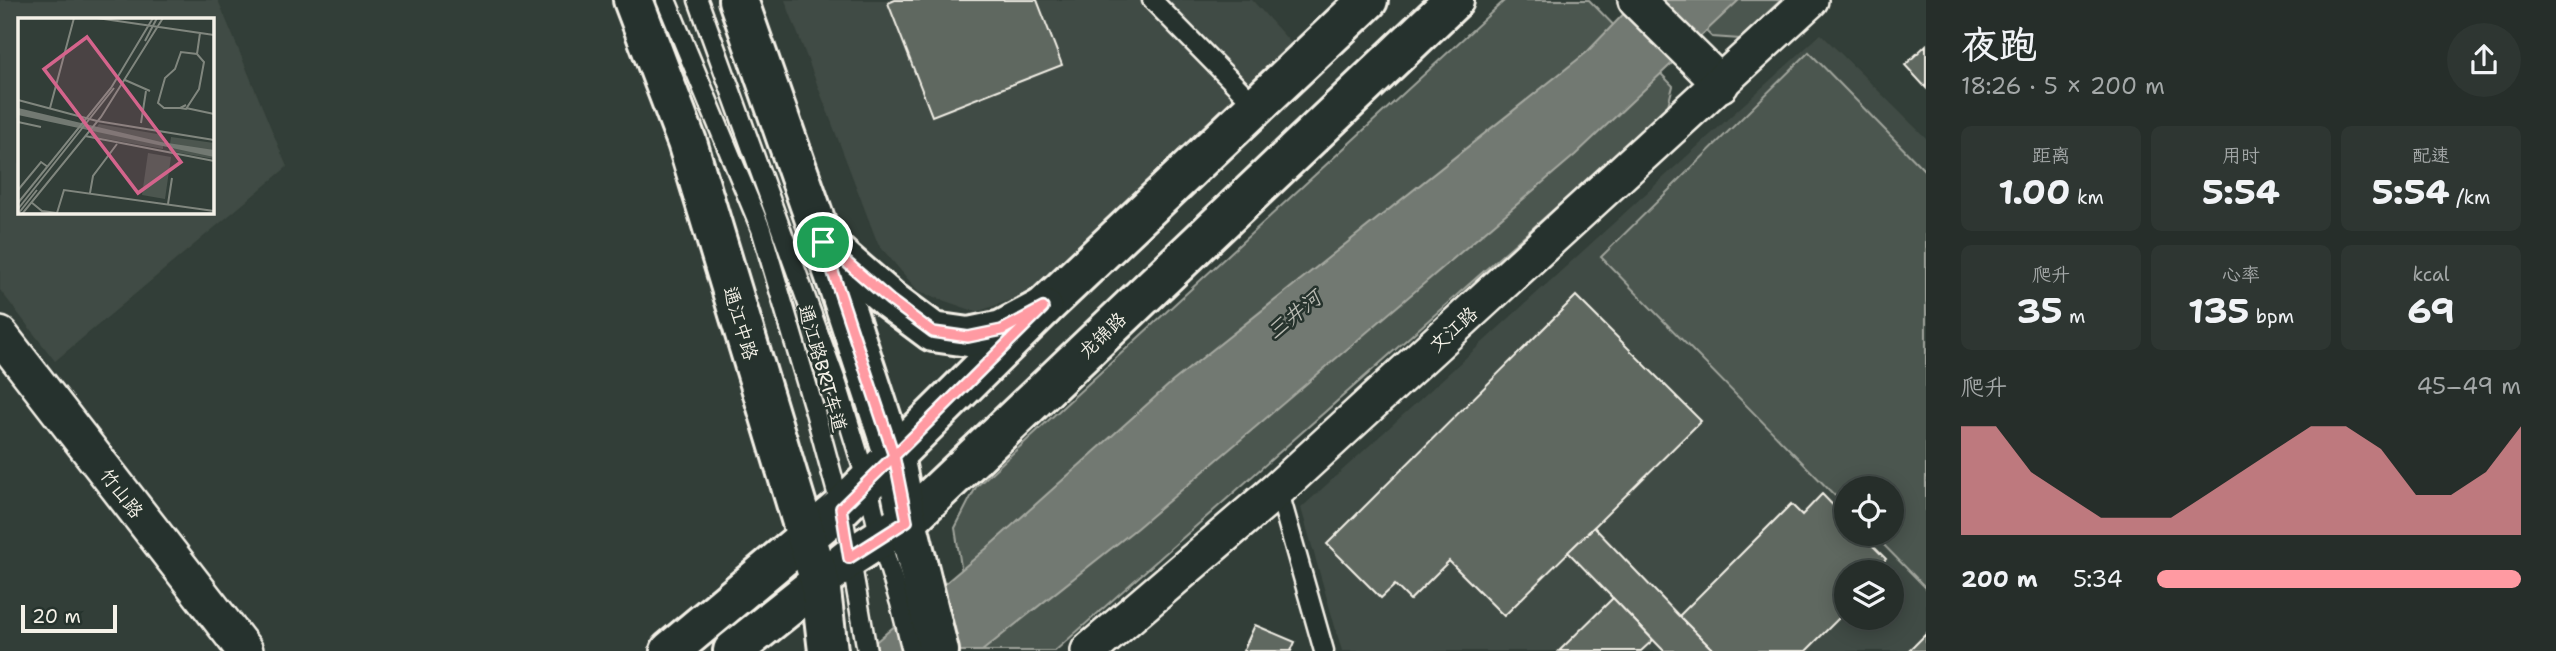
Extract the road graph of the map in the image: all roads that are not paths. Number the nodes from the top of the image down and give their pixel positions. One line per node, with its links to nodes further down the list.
1 (634, 0): 18 (main road, 通江中路)
2 (666, 0): 17 (lane, 通江路BRT车道)
3 (698, 0): 15 (lane, 通江路BRT车道)
4 (1152, 0): 11 (lane)
5 (1368, 0): 11 (main road)
6 (1454, 0): 19 (main road, 龙锦路)
7 (1636, 0): 10 (street)
8 (1810, 0): 10 (street, 文江路)
9 (738, 4): 12 (main road)
10 (1721, 84): 16 (street, 文江路)
11 (1255, 106): 13 (main road)
12 (823, 242): 13 (main road); 15 (main road)
13 (1043, 308): 15 (main road)
14 (0, 335): 23 (street, 竹山路)
15 (881, 469): 17 (main road); 19 (main road)
16 (1278, 489): 29 (street, 文江路); 30 (lane)
17 (841, 508): 18 (main road); 19 (lane, 通江路BRT车道)
18 (806, 539): 20 (main road, 通江中路); 24 (main road)
19 (879, 539): 20 (main road, 龙锦路); 21 (main road); 22 (lane, 通江路BRT车道)
20 (820, 582): 25 (main road, 龙锦路); 26 (main road, 通江中路)
21 (911, 593): 27 (lane); 28 (main road)
22 (866, 645)
23 (245, 651)
24 (670, 651)
25 (733, 651)
26 (828, 651)
27 (912, 651)
28 (939, 651)
29 (1089, 651)
30 (1324, 651)

